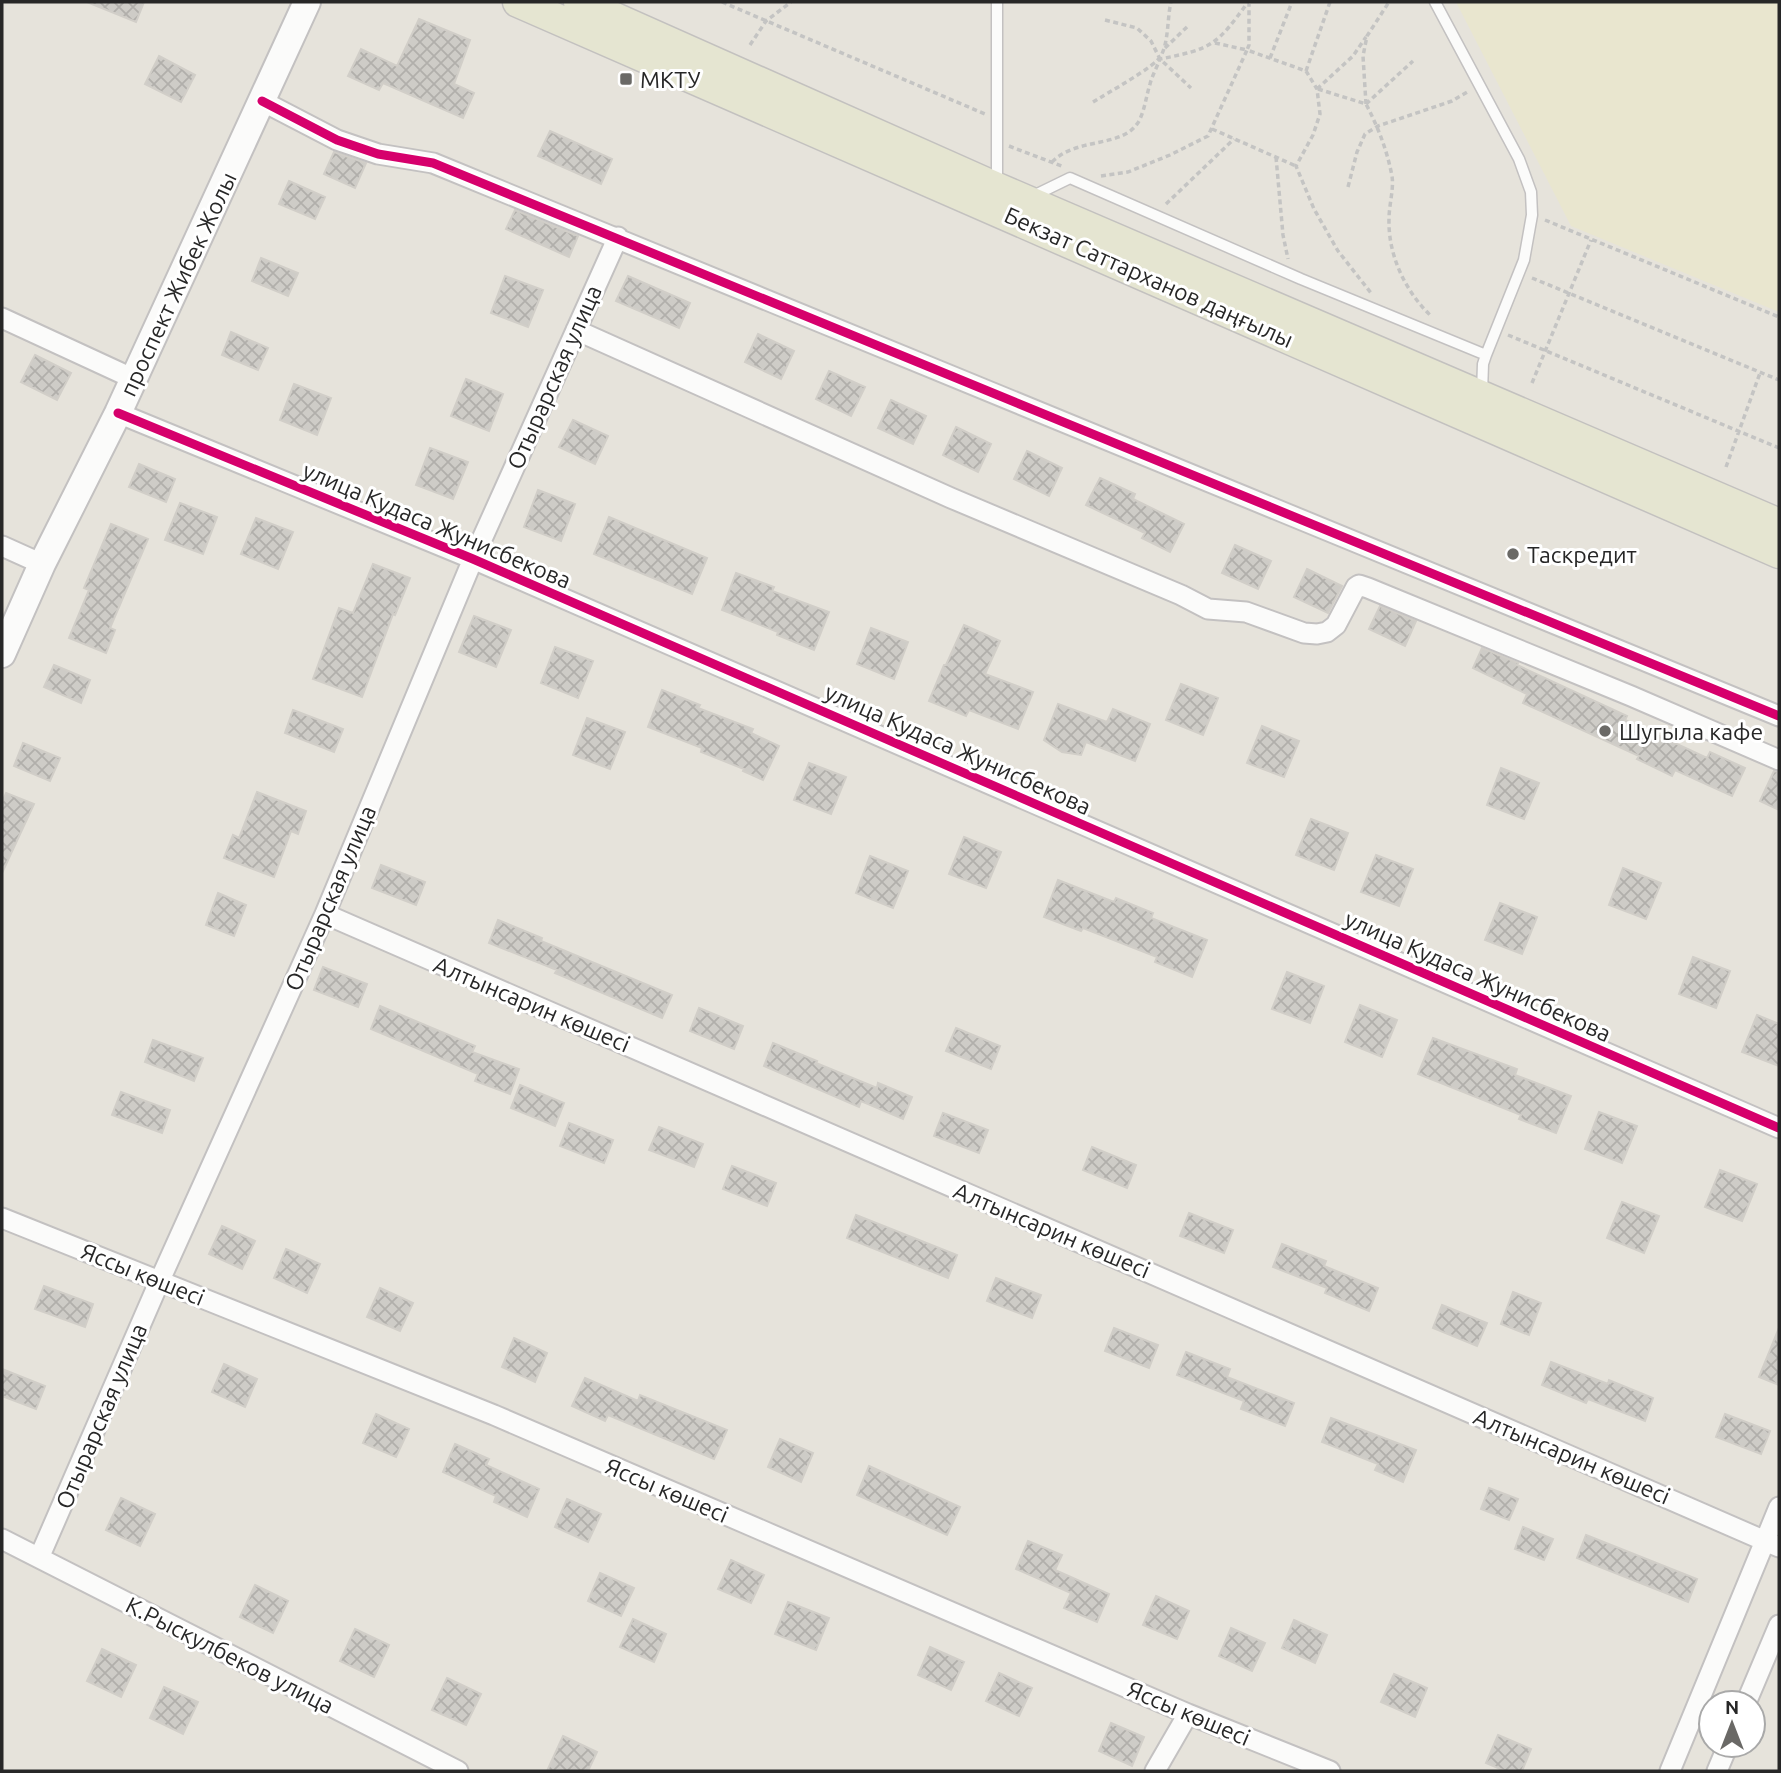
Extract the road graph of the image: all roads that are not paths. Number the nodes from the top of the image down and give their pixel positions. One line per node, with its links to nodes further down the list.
1 (307, 2): 6 (main road, проспект Жибек Жолы)
2 (518, 2): 18 (main road, Бекзат Саттарханов даңғылы)
3 (579, 2): 7 (main road, Бекзат Саттарханов даңғылы)
4 (998, 2): 7 (lane)
5 (1436, 2): 12 (lane)
6 (262, 101): 9 (street); 13 (main road, проспект Жибек Жолы)
7 (997, 188): 8 (main road, Бекзат Саттарханов даңғылы)
8 (1025, 200): 12 (lane); 14 (main road, Бекзат Саттарханов даңғылы)
9 (618, 237): 11 (street, Отырарская улица); 22 (street)
10 (2, 318): 13 (street)
11 (576, 330): 19 (street, Отырарская улица); 23 (street)
12 (1486, 355): 14 (lane)
13 (134, 379): 15 (main road, проспект Жибек Жолы)
14 (1482, 396): 16 (main road, Бекзат Саттарханов даңғылы)
15 (118, 413): 19 (street, улица Кудаса Жунисбекова); 20 (main road, проспект Жибек Жолы)
16 (1779, 524)
17 (2, 546): 20 (street)
18 (1779, 553)
19 (473, 559): 24 (street, Отырарская улица); 25 (street, улица Кудаса Жунисбекова)
20 (42, 564): 21 (main road, проспект Жибек Жолы)
21 (2, 654)
22 (1779, 716)
23 (1779, 760)
24 (325, 914): 27 (street, Отырарская улица); 30 (street, Алтынсарин көшесі)
25 (1779, 1128)
26 (2, 1217): 27 (street, Яссы көшесі)
27 (160, 1280): 31 (street, Отырарская улица); 34 (street, Яссы көшесі)
28 (1779, 1507): 30 (street)
29 (2, 1539): 31 (street, К.Рыскулбеков улица)
30 (1772, 1544): 38 (street)
31 (39, 1558): 35 (street, К.Рыскулбеков улица)
32 (1779, 1625): 33 (street)
33 (1752, 1689)
34 (1188, 1714): 36 (street); 37 (street, Яссы көшесі)
35 (458, 1771)
36 (1155, 1771)
37 (1330, 1771)
38 (1670, 1771)

